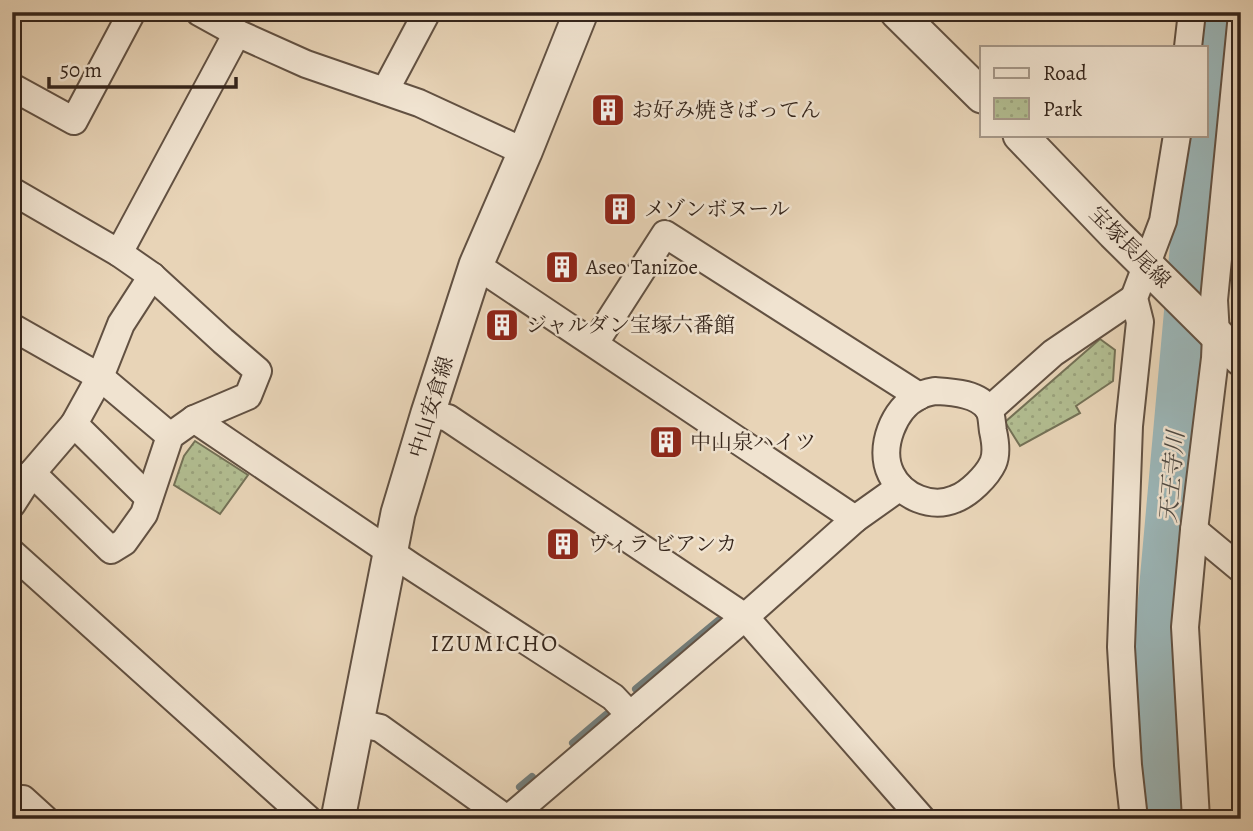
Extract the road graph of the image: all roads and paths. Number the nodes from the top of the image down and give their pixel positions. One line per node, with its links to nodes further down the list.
1 (132, 12): 10 (street)
2 (199, 12): 8 (street)
3 (427, 12): 11 (street)
4 (581, 12): 15 (street, 中山安倉線)
5 (1192, 12): 9 (street)
6 (901, 14): 12 (street)
7 (1241, 24): 17 (street)
8 (237, 33): 11 (street); 18 (street)
9 (1188, 46)
10 (12, 87)
11 (385, 91): 15 (street)
12 (980, 94)
13 (1021, 136): 20 (street, 宝塚長尾線)
14 (1177, 136): 20 (street)
15 (525, 152): 19 (street, 中山安倉線)
16 (12, 191): 18 (street)
17 (1231, 233): 24 (street)
18 (119, 253): 21 (street)
19 (476, 265): 25 (street); 30 (street, 中山安倉線)
20 (1155, 272): 22 (street); 24 (street, 宝塚長尾線)
21 (152, 276): 27 (street); 31 (street)
22 (1134, 298): 29 (street); 52 (street)
23 (12, 327): 27 (street)
24 (1211, 329): 26 (street, 宝塚長尾線); 39 (street)
25 (595, 344): 28 (street); 38 (street)
26 (1241, 359)
27 (100, 377): 32 (street); 33 (street)
28 (919, 396): 29 (street); 35 (street)
29 (989, 410): 35 (street)
30 (428, 412): 40 (street, 中山安倉線); 43 (street)
31 (194, 419): 33 (street); 40 (street)
32 (74, 424): 34 (street); 36 (street)
33 (170, 436): 36 (street)
34 (32, 472): 36 (street); 37 (street)
35 (900, 487): 38 (street)
36 (149, 498)
37 (12, 504)
38 (855, 519): 43 (street)
39 (1194, 530): 42 (street); 53 (street)
40 (390, 551): 44 (street); 45 (street, 中山安倉線)
41 (12, 553): 48 (street)
42 (1241, 569)
43 (745, 617): 44 (street); 51 (street)
44 (630, 715): 50 (street)
45 (357, 723): 49 (street, 中山安倉線); 50 (street)
46 (12, 799): 47 (street)
47 (46, 819)
48 (308, 819)
49 (338, 819)
50 (508, 819)
51 (922, 819)
52 (1134, 819)
53 (1196, 819)

